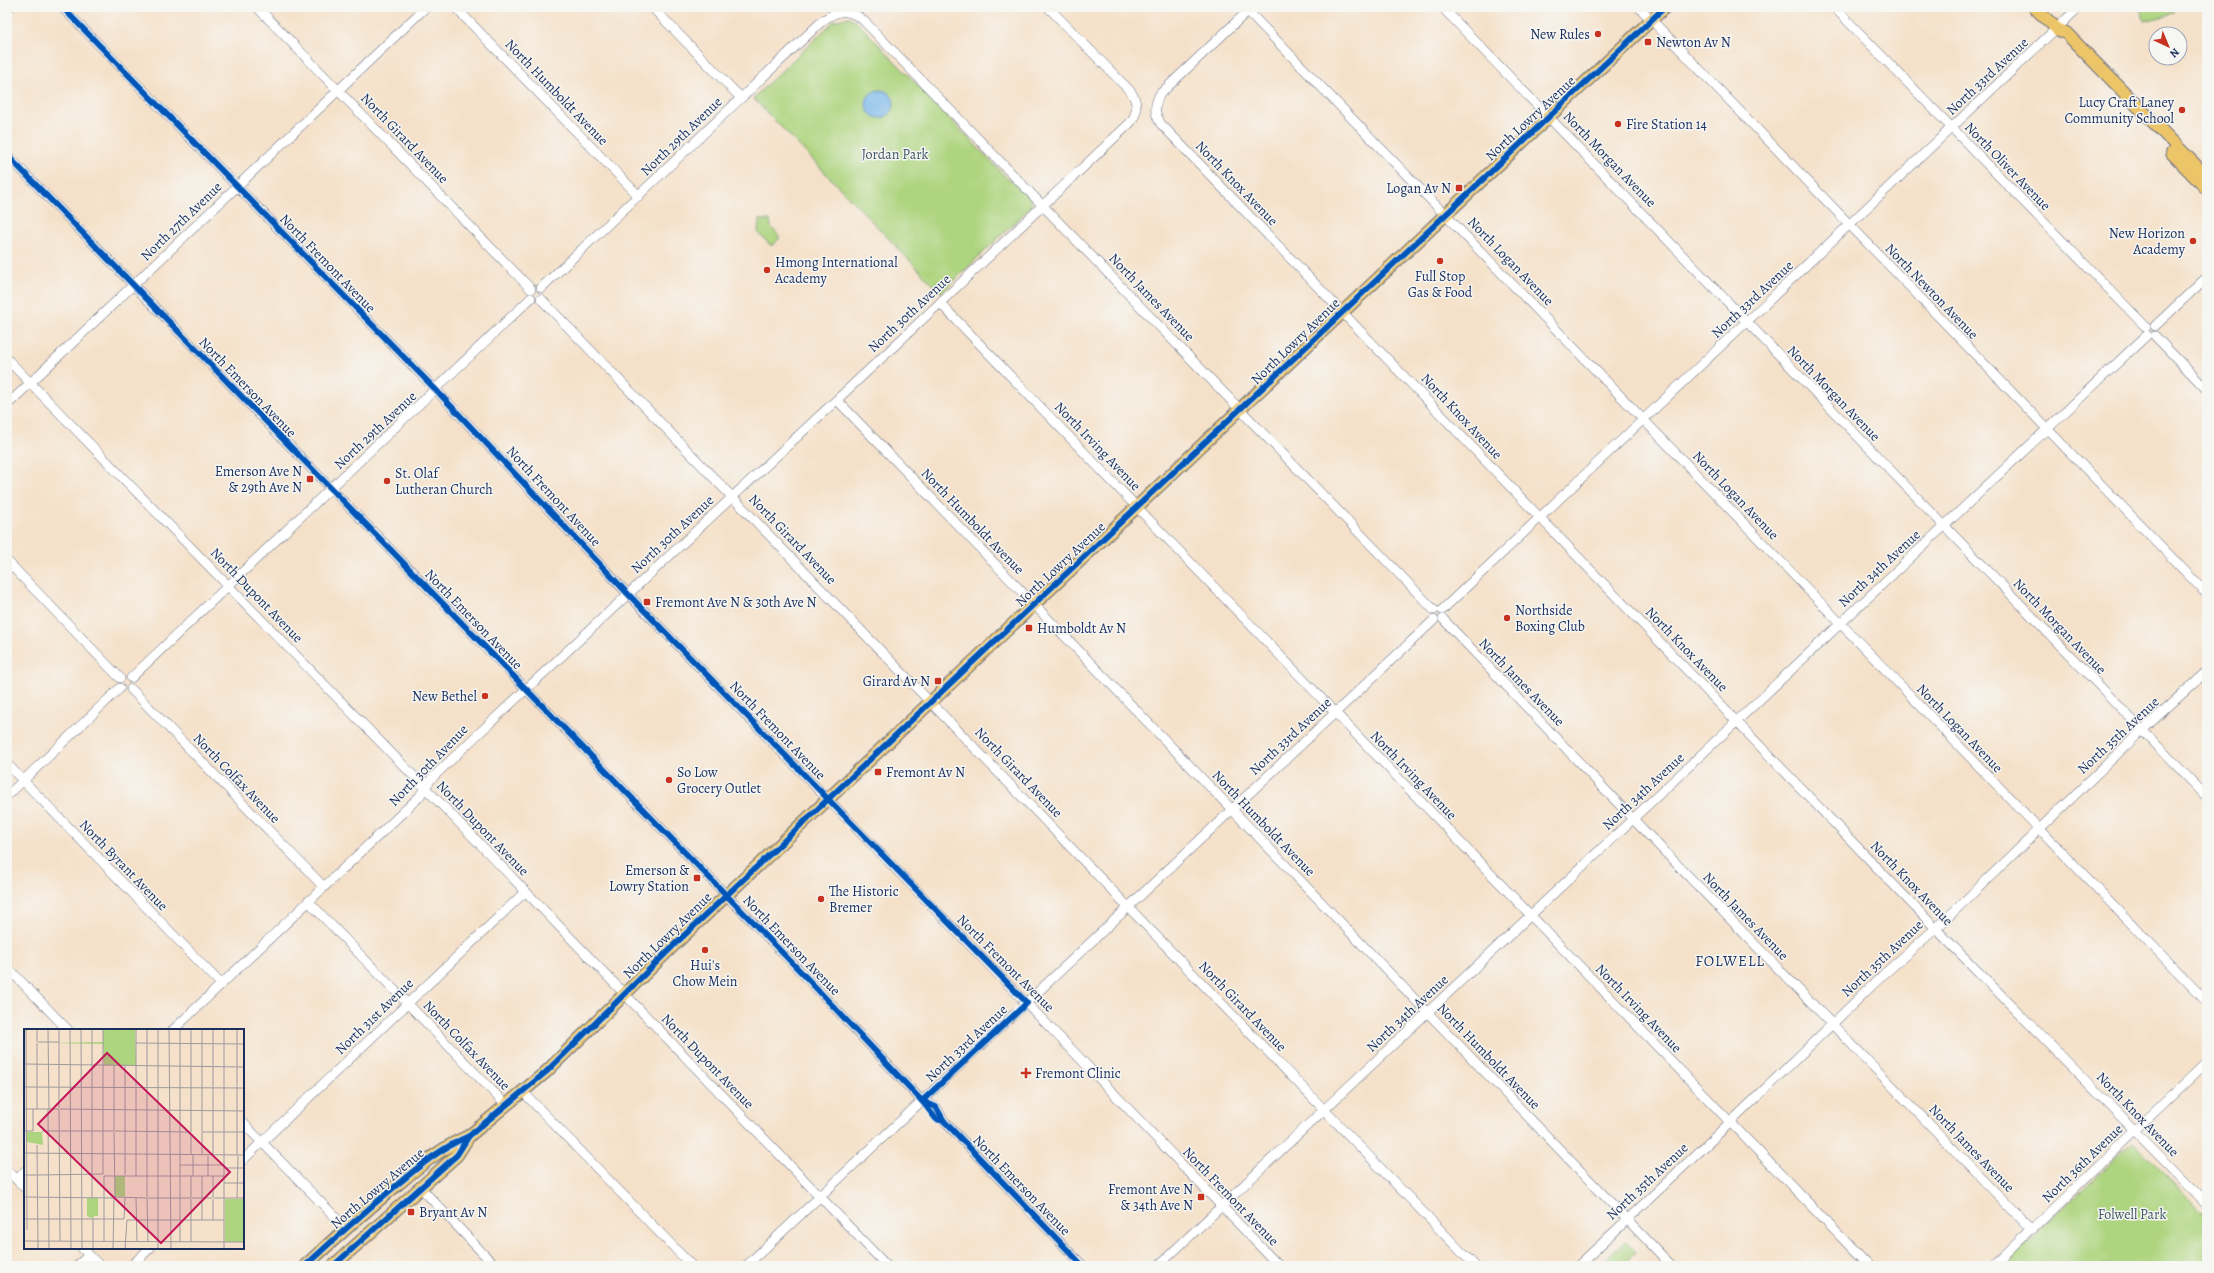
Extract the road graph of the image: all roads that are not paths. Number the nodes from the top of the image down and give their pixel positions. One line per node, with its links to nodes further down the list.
1 (10, 7): 15 (street)
2 (62, 7): 25 (street, North Fremont Avenue)
3 (257, 7): 19 (street, North Girard Avenue)
4 (426, 7): 19 (street, North 27th Avenue)
5 (455, 7): 27 (street, North Humboldt Avenue)
6 (652, 7): 20 (street)
7 (1048, 7): 28 (street, North 30th Avenue)
8 (1442, 7): 21 (street, North Morgan Avenue)
9 (1639, 7): 17 (street, North Newton Avenue)
10 (1665, 7): 17 (main road, North Lowry Avenue)
11 (1834, 7): 22 (street, North Oliver Avenue)
12 (2034, 7): 18 (main road)
13 (2079, 7): 18 (street, North 33rd Avenue)
14 (1248, 8): 29 (street, North Logan Avenue); 37 (street, North Knox Avenue)
15 (7, 10)
16 (844, 11): 20 (street, North 29th Avenue); 28 (street, North James Avenue)
17 (1651, 20): 21 (main road, North Lowry Avenue); 30 (street, North Newton Avenue)
18 (2057, 29): 22 (street, North 33rd Avenue); 24 (main road); 26 (main road)
19 (339, 90): 25 (street, North 27th Avenue); 34 (street, North Girard Avenue)
20 (741, 98): 27 (street, North 29th Avenue)
21 (1549, 116): 29 (main road, North Lowry Avenue); 38 (street, North Morgan Avenue)
22 (1951, 128): 30 (street, North 33rd Avenue); 39 (street, North Oliver Avenue)
23 (7, 155): 32 (street, North Emerson Avenue)
24 (2207, 177)
25 (237, 186): 32 (street, North 27th Avenue); 42 (street, North Fremont Avenue)
26 (2207, 189)
27 (639, 196): 33 (street, North 29th Avenue)
28 (1044, 206): 36 (street, North 30th Avenue); 46 (street, North James Avenue)
29 (1447, 214): 37 (main road, North Lowry Avenue); 47 (street, North Logan Avenue)
30 (1849, 226): 38 (street, North 33rd Avenue); 48 (street, North Newton Avenue)
31 (2207, 278): 39 (street, North 34th Avenue)
32 (133, 286): 41 (street, North 27th Avenue); 49 (street, North Emerson Avenue)
33 (541, 288): 34 (street); 35 (street)
34 (531, 294): 35 (street); 42 (street, North 29th Avenue)
35 (541, 299): 50 (street, North Girard Avenue)
36 (940, 303): 44 (street, North 30th Avenue); 51 (street, North Irving Avenue)
37 (1343, 312): 46 (main road, North Lowry Avenue); 52 (street, North Knox Avenue)
38 (1747, 322): 47 (street, North 33rd Avenue); 53 (street, North Morgan Avenue)
39 (2151, 331): 43 (street, North Oliver Avenue); 48 (street, North 34th Avenue)
40 (7, 359): 41 (street, North Dupont Avenue)
41 (30, 383): 45 (street, North 27th Avenue); 55 (street, North Dupont Avenue)
42 (436, 390): 49 (street, North 29th Avenue); 56 (street, North Fremont Avenue)
43 (2207, 390)
44 (837, 400): 50 (street, North 30th Avenue); 58 (street, North Humboldt Avenue)
45 (7, 405)
46 (1241, 410): 51 (main road, North Lowry Avenue); 59 (street, North James Avenue)
47 (1644, 420): 52 (street, North 33rd Avenue); 60 (street, North Logan Avenue)
48 (2047, 429): 53 (street, North 34th Avenue); 57 (street, North Newton Avenue)
49 (330, 489): 55 (street, North 29th Avenue); 66 (street, North Emerson Avenue)
50 (732, 497): 56 (street, North 30th Avenue); 67 (street, North Girard Avenue)
51 (1138, 507): 58 (main road, North Lowry Avenue); 68 (street, North Irving Avenue)
52 (1540, 518): 59 (street, North 33rd Avenue); 69 (street, North Knox Avenue)
53 (1944, 527): 60 (street, North 34th Avenue); 70 (street, North Morgan Avenue)
54 (7, 561): 62 (street)
55 (229, 586): 63 (street, North 29th Avenue); 73 (street, North Dupont Avenue)
56 (628, 594): 66 (street, North 30th Avenue); 76 (street, North Fremont Avenue)
57 (2207, 594)
58 (1034, 604): 67 (main road, North Lowry Avenue); 77 (street, North Humboldt Avenue)
59 (1439, 615): 68 (street, North 33rd Avenue); 78 (street, North James Avenue)
60 (1840, 624): 69 (street, North 34th Avenue); 79 (street, North Logan Avenue)
61 (2207, 671): 70 (street, North 35th Avenue)
62 (120, 678): 63 (street); 64 (street)
63 (131, 678): 65 (street)
64 (120, 688): 65 (street); 72 (street)
65 (130, 689): 80 (street, North Colfax Avenue)
66 (526, 689): 73 (street, North 30th Avenue); 82 (street, North Emerson Avenue)
67 (931, 701): 76 (main road, North Lowry Avenue); 84 (street, North Girard Avenue)
68 (1335, 713): 77 (street, North 33rd Avenue); 85 (street, North Irving Avenue)
69 (1737, 721): 78 (street, North 34th Avenue); 86 (street, North Knox Avenue)
70 (2142, 731): 75 (street, North Morgan Avenue); 79 (street, North 35th Avenue)
71 (7, 764): 72 (street, North Byrant Avenue)
72 (23, 781): 74 (street); 88 (street, North Byrant Avenue)
73 (425, 788): 80 (street, North 30th Avenue); 81 (street, North Dupont Avenue)
74 (7, 796)
75 (2207, 797)
76 (829, 799): 82 (main road, North Lowry Avenue); 92 (street, North Fremont Avenue)
77 (1232, 810): 84 (street, North 33rd Avenue); 93 (street, North Humboldt Avenue)
78 (1633, 819): 85 (street, North 34th Avenue); 94 (street, North James Avenue)
79 (2038, 829): 86 (street, North 35th Avenue); 90 (street, North Logan Avenue)
80 (324, 887): 83 (street, North 30th Avenue)
81 (525, 892): 89 (street, North Dupont Avenue); 91 (street, North 31st Avenue)
82 (727, 895): 89 (main road, North Lowry Avenue); 99 (street, North Emerson Avenue)
83 (308, 901): 88 (street, North 30th Avenue); 91 (street, North Colfax Avenue)
84 (1128, 907): 92 (street, North 33rd Avenue); 101 (street, North Girard Avenue)
85 (1530, 916): 93 (street, North 34th Avenue); 102 (street, North Irving Avenue)
86 (1935, 927): 94 (street, North 35th Avenue); 104 (street, North Knox Avenue)
87 (7, 968): 95 (street)
88 (220, 984): 96 (street, North 30th Avenue)
89 (624, 993): 98 (main road, North Lowry Avenue); 113 (street, North Dupont Avenue)
90 (2207, 1002)
91 (408, 1003): 100 (street, North Colfax Avenue); 106 (street, North 31st Avenue)
92 (1027, 1003): 99 (street, North 33rd Avenue); 115 (street, North Fremont Avenue)
93 (1428, 1013): 101 (street, North 34th Avenue); 116 (street, North Humboldt Avenue)
94 (1832, 1024): 102 (street, North 35th Avenue); 118 (street, North James Avenue)
95 (67, 1029)
96 (174, 1029)
97 (2207, 1062): 104 (street, North 36th Avenue)
98 (523, 1092): 100 (main road, North Lowry Avenue); 127 (street, North Colfax Avenue)
99 (922, 1101): 113 (street, North 33rd Avenue); 130 (street, North Emerson Avenue)
100 (506, 1106): 105 (main road, North Lowry Avenue)
101 (1324, 1109): 115 (street, North 34th Avenue); 133 (street, North Girard Avenue)
102 (1731, 1122): 116 (street, North 35th Avenue); 136 (street, North Irving Avenue)
103 (244, 1124): 106 (street)
104 (2135, 1131): 114 (street, North Knox Avenue); 118 (street, North 36th Avenue)
105 (470, 1136): 112 (main road, North Lowry Avenue); 117 (main road, North Lowry Avenue)
106 (262, 1142): 107 (street, North 31st Avenue); 117 (street)
107 (244, 1159)
108 (7, 1170): 110 (street)
109 (24, 1172): 110 (street)
110 (17, 1180): 111 (street)
111 (24, 1187)
112 (420, 1187): 125 (main road, North Lowry Avenue); 126 (street)
113 (820, 1197): 128 (street, North 33rd Avenue); 129 (street, North Dupont Avenue)
114 (2207, 1204)
115 (1221, 1206): 131 (street, North 34th Avenue); 132 (street, North Fremont Avenue)
116 (1626, 1218): 134 (street, North 35th Avenue); 135 (street, North Humboldt Avenue)
117 (346, 1228): 124 (main road, North Lowry Avenue)
118 (2032, 1230): 137 (street, North 36th Avenue)
119 (149, 1249): 123 (street)
120 (85, 1251): 121 (street); 122 (street)
121 (77, 1266)
122 (100, 1266)
123 (131, 1266)
124 (305, 1266)
125 (333, 1266)
126 (495, 1266)
127 (692, 1266)
128 (746, 1266)
129 (887, 1266)
130 (1083, 1266)
131 (1158, 1266)
132 (1279, 1266)
133 (1475, 1266)
134 (1578, 1266)
135 (1672, 1266)
136 (1869, 1266)
137 (1993, 1266)

